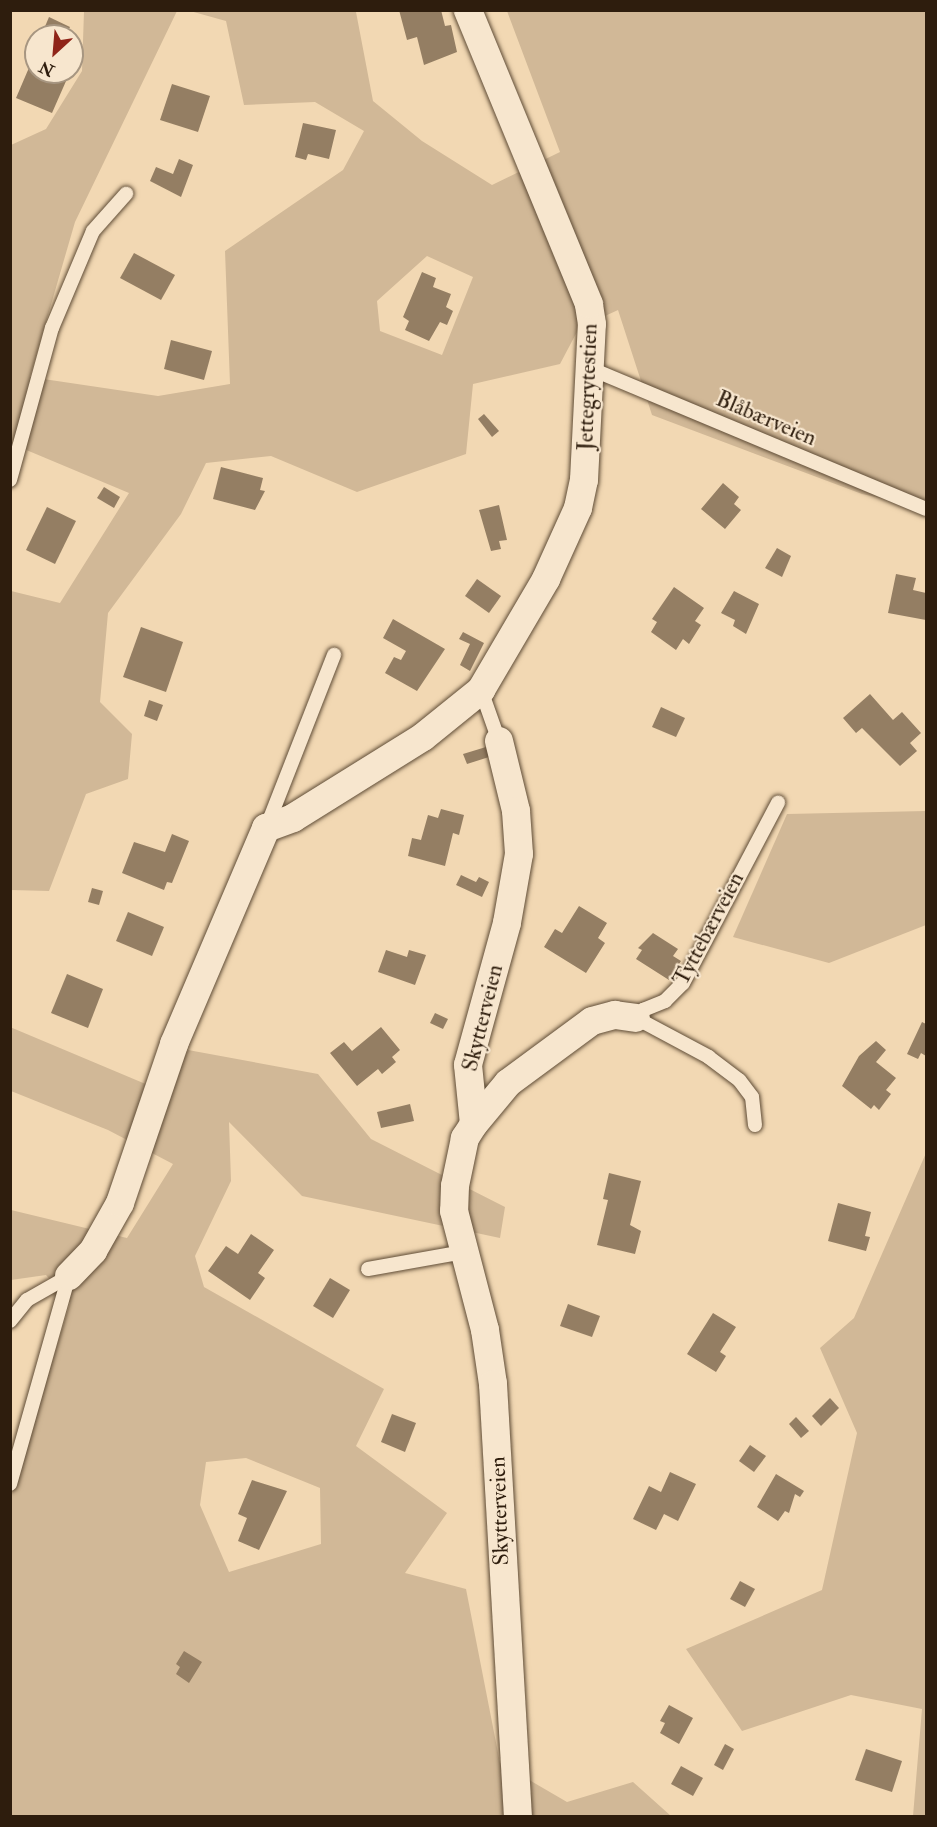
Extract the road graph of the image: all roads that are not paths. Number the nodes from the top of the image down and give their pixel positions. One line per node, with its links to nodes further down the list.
1 (468, 10): 3 (street, Jettegrytestien)
2 (126, 194): 4 (lane)
3 (589, 368): 5 (lane, Blåbærveien); 7 (street, Jettegrytestien)
4 (10, 480)
5 (927, 509)
6 (334, 655): 10 (lane)
7 (480, 690): 8 (lane, Skytterveien); 10 (street)
8 (499, 741): 12 (street, Skytterveien)
9 (778, 803): 11 (lane, Tyttebærveien)
10 (266, 828): 16 (street)
11 (636, 1018): 12 (street); 13 (lane)
12 (474, 1124): 14 (street, Skytterveien)
13 (754, 1125)
14 (463, 1252): 15 (lane); 19 (street, Skytterveien)
15 (368, 1269)
16 (69, 1276): 17 (lane); 18 (lane)
17 (10, 1321)
18 (10, 1484)
19 (518, 1816)

